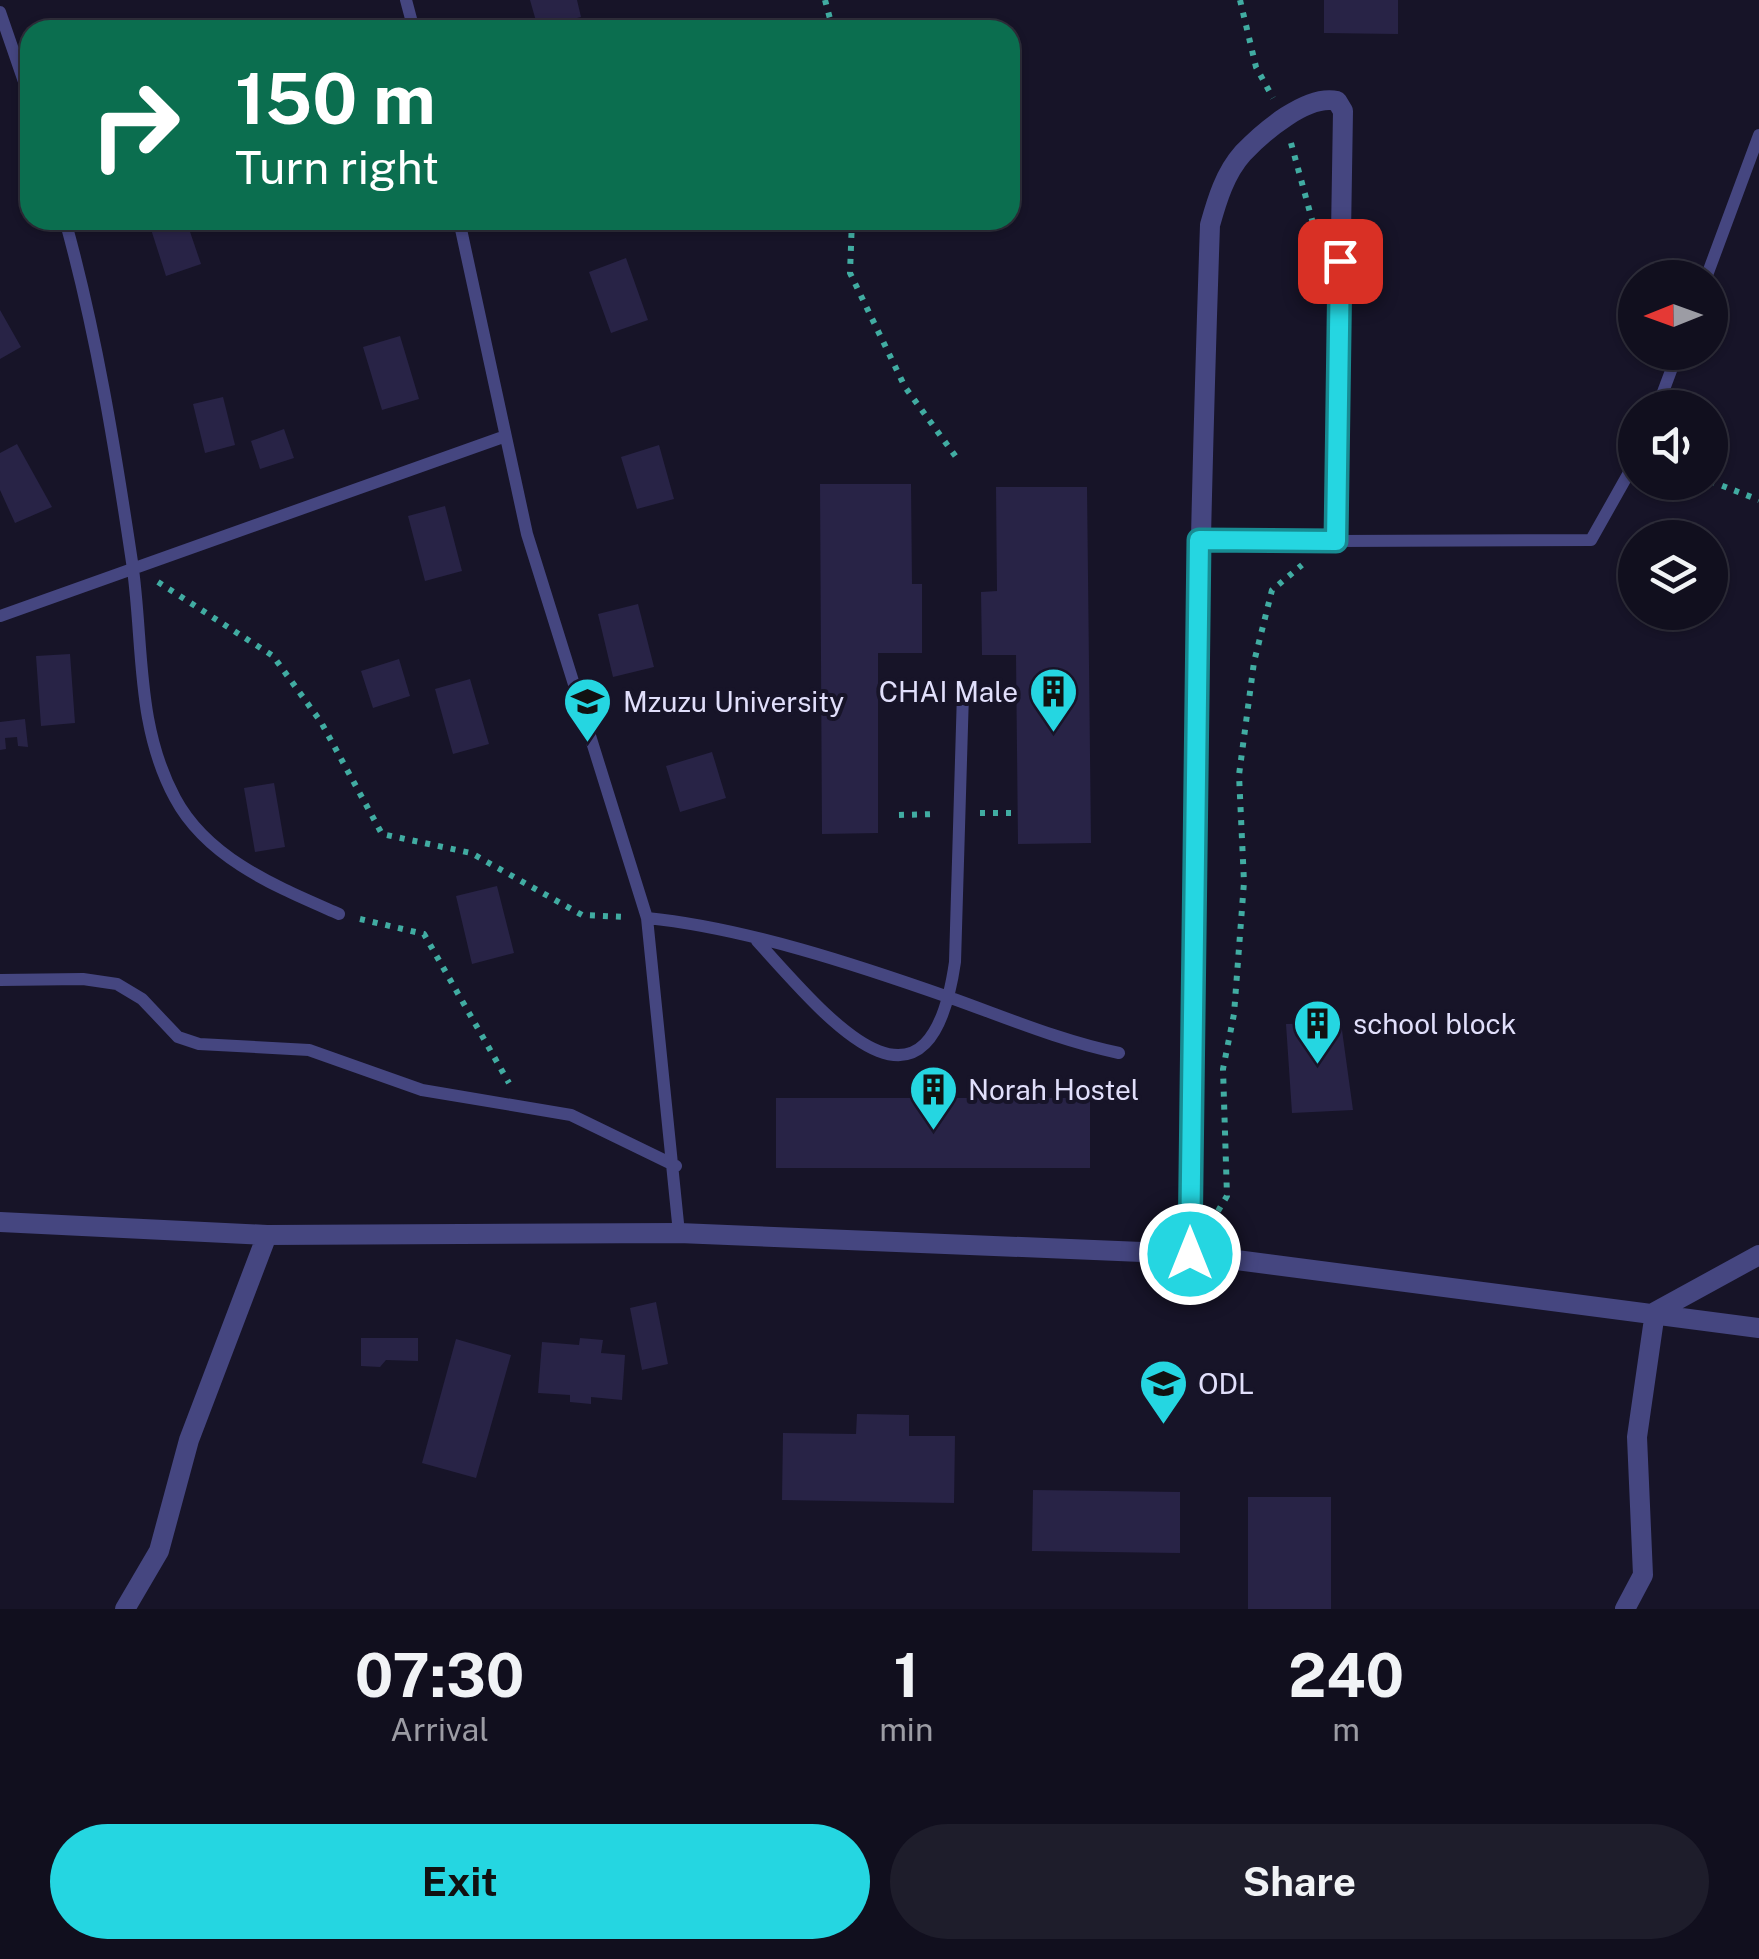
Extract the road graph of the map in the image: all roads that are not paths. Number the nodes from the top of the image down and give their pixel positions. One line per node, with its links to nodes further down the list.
1 (0, 12): 2 (lane)
2 (20, 71)
3 (1759, 135): 6 (lane)
4 (68, 230): 11 (lane)
5 (461, 230): 7 (lane)
6 (1713, 260)
7 (503, 437): 11 (lane); 15 (lane)
8 (1618, 491): 10 (lane)
9 (1199, 540): 10 (street); 10 (street); 24 (street)
10 (1336, 541)
11 (133, 566): 12 (lane); 14 (lane)
12 (0, 616)
13 (964, 693): 18 (lane)
14 (339, 914)
15 (647, 918): 16 (lane); 20 (lane)
16 (757, 941): 18 (lane); 18 (lane)
17 (0, 980): 20 (lane)
18 (950, 998): 19 (lane)
19 (1119, 1053)
20 (676, 1166): 22 (lane)
21 (0, 1222): 23 (street)
22 (679, 1233): 23 (street); 24 (street)
23 (267, 1235): 28 (street)
24 (1190, 1254): 26 (street)
25 (1759, 1255): 26 (street)
26 (1654, 1312): 27 (street); 29 (street)
27 (1759, 1328)
28 (125, 1609)
29 (1625, 1609)

